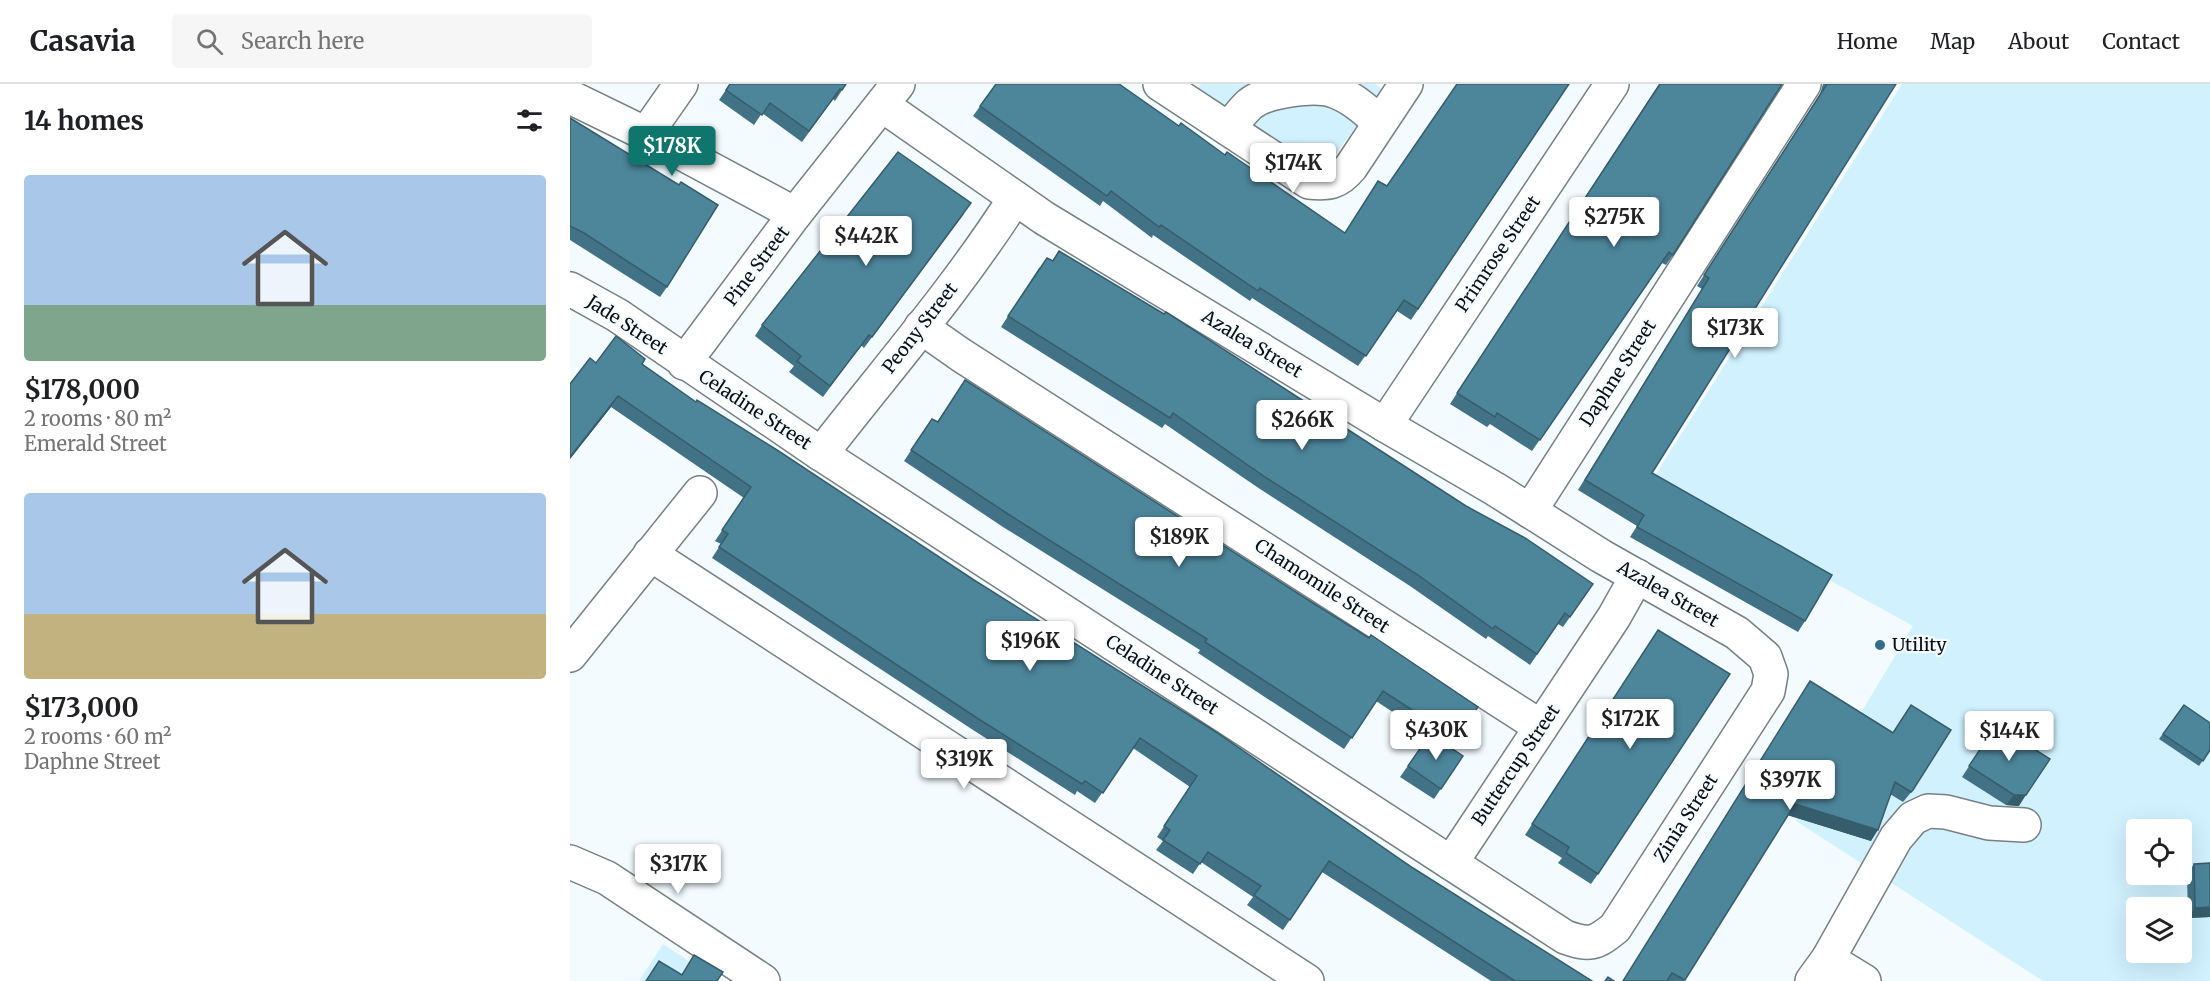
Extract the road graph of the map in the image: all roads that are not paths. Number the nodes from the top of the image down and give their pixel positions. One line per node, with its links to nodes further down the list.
1 (681, 84): 10 (street)
2 (1160, 84): 9 (street)
3 (1406, 84): 8 (street)
4 (1611, 84): 16 (street, Primrose Street)
5 (1804, 84): 19 (street, Daphne Street)
6 (890, 94): 11 (street, Azalea Street); 12 (street, Pine Street)
7 (570, 97): 10 (street)
8 (1380, 122): 9 (street); 9 (street)
9 (1230, 129)
10 (646, 134): 12 (street)
11 (1015, 198): 14 (street, Peony Street); 16 (street, Azalea Street)
12 (795, 214): 15 (street, Pine Street)
13 (576, 303): 15 (street, Jade Street)
14 (921, 327): 17 (street, Peony Street); 24 (street, Chamomile Street)
15 (684, 363): 17 (street, Celadine Street)
16 (1385, 425): 19 (street, Azalea Street)
17 (821, 454): 27 (street, Celadine Street)
18 (700, 493): 20 (street)
19 (1530, 511): 21 (street, Azalea Street)
20 (650, 555): 23 (street); 31 (street)
21 (1637, 576): 22 (street, Azalea Street); 24 (street, Buttercup Street)
22 (1753, 644): 28 (street, Zinia Street)
23 (570, 655)
24 (1541, 727): 27 (street, Buttercup Street)
25 (2025, 825): 29 (street)
26 (570, 862): 30 (street)
27 (1451, 863): 28 (street, Celadine Street)
28 (1582, 943)
29 (1820, 970): 32 (street)
30 (763, 981)
31 (1307, 981)
32 (1864, 981)

